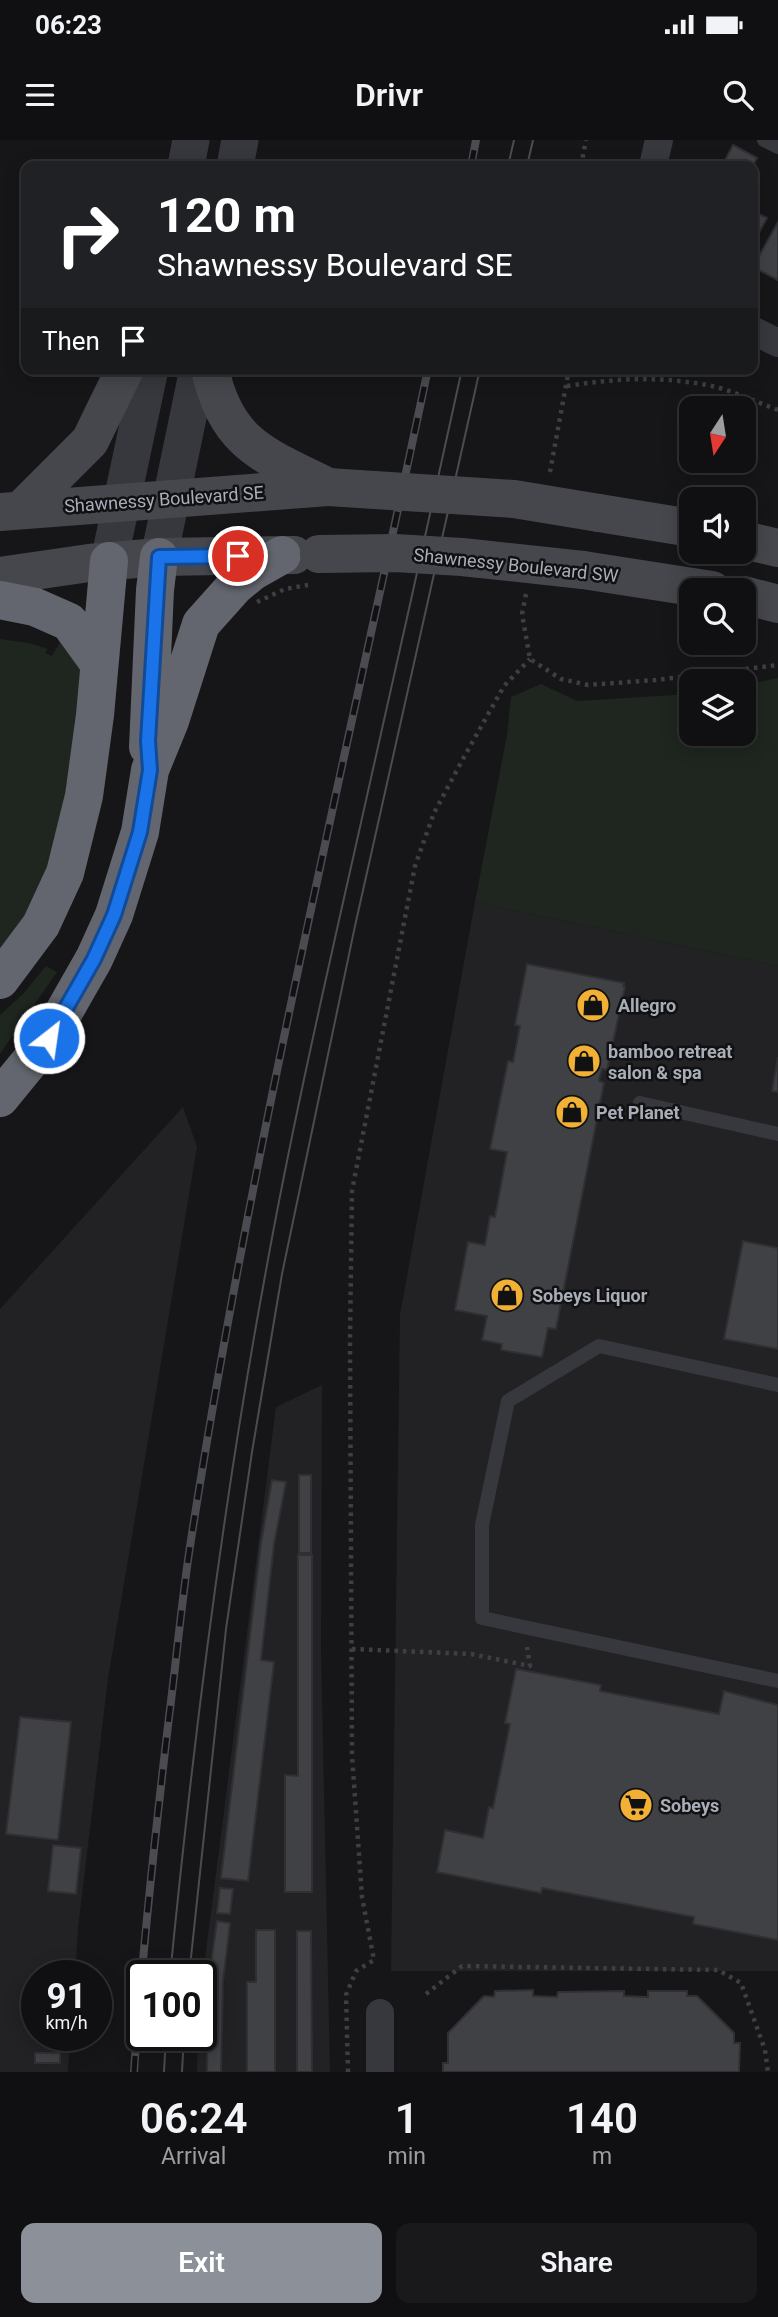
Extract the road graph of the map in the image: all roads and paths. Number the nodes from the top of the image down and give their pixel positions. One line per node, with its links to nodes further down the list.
1 (191, 140): 7 (street)
2 (240, 140): 8 (street)
3 (586, 140): 9 (path)
4 (659, 140): 10 (street)
5 (764, 140): 6 (lane)
6 (778, 147)
7 (187, 161)
8 (236, 161)
9 (582, 161)
10 (654, 161)
11 (758, 333): 12 (street)
12 (778, 343)
13 (122, 375): 22 (main road)
14 (149, 375): 21 (street)
15 (197, 375): 20 (street)
16 (211, 375): 19 (main road)
17 (566, 386): 18 (path)
18 (778, 410)
19 (328, 487): 20 (main road, Shawnessy Boulevard SE); 23 (main road, bridge)
20 (171, 498): 21 (main road, Shawnessy Boulevard SE); 27 (street)
21 (123, 501): 22 (main road, Shawnessy Boulevard SE); 28 (street)
22 (11, 510)
23 (679, 526)
24 (756, 543): 25 (main road)
25 (778, 548)
26 (300, 554): 27 (main road); 30 (main road, Shawnessy Boulevard SW, bridge); 36 (highway)
27 (159, 557): 28 (main road); 36 (highway)
28 (109, 561): 29 (main road); 35 (highway)
29 (0, 576)
30 (679, 585)
31 (756, 598): 33 (main road)
32 (0, 600): 35 (highway)
33 (778, 604)
34 (530, 659): 43 (path)
35 (98, 662): 37 (highway)
36 (150, 770): 38 (highway)
37 (0, 980)
38 (0, 1098)
39 (639, 1103): 40 (lane)
40 (778, 1134)
41 (778, 1385): 42 (lane)
42 (524, 1628): 43 (path); 44 (lane)
43 (352, 1650): 47 (path)
44 (778, 1681)
45 (426, 1994): 49 (path)
46 (380, 2013): 48 (street)
47 (348, 2072)
48 (380, 2072)
49 (768, 2072)

